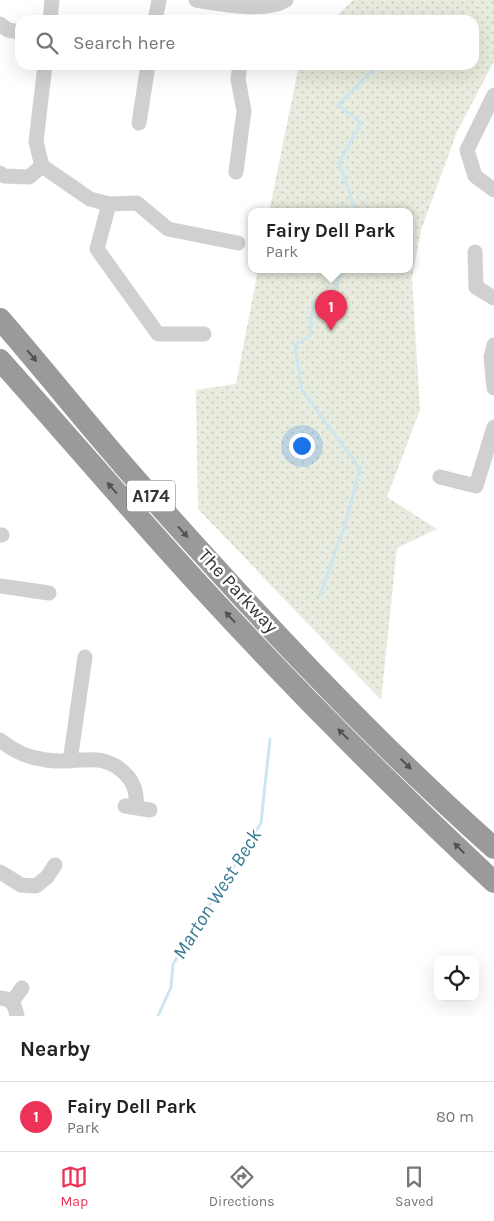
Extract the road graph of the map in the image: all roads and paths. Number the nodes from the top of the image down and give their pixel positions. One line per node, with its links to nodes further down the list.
1 (52, 0): 7 (street)
2 (159, 0): 8 (street)
3 (196, 0): 5 (street)
4 (286, 0): 6 (street)
5 (216, 2): 6 (street)
6 (247, 14)
7 (50, 15)
8 (156, 15)
9 (0, 24): 10 (street)
10 (15, 31)
11 (44, 70): 16 (street)
12 (147, 70): 15 (street)
13 (239, 70): 17 (street)
14 (494, 96): 19 (street)
15 (139, 123)
16 (42, 166): 18 (street); 20 (street)
17 (236, 172)
18 (0, 173)
19 (494, 190)
20 (109, 204): 21 (street); 25 (street)
21 (238, 243)
22 (475, 252): 23 (street)
23 (494, 298)
24 (0, 318): 37 (highway, The Parkway / A174, one-way to 37)
25 (204, 334)
26 (494, 345): 28 (street)
27 (0, 360): 40 (highway, The Parkway / A174, one-way to 27)
28 (494, 388)
29 (494, 427): 30 (street)
30 (440, 477)
31 (0, 586): 32 (street)
32 (49, 593)
33 (85, 657): 35 (street)
34 (0, 740): 35 (street)
35 (70, 761): 36 (street)
36 (137, 808)
37 (494, 848)
38 (56, 865): 39 (street)
39 (0, 872)
40 (494, 882)
41 (22, 988): 42 (street)
42 (10, 1005)

